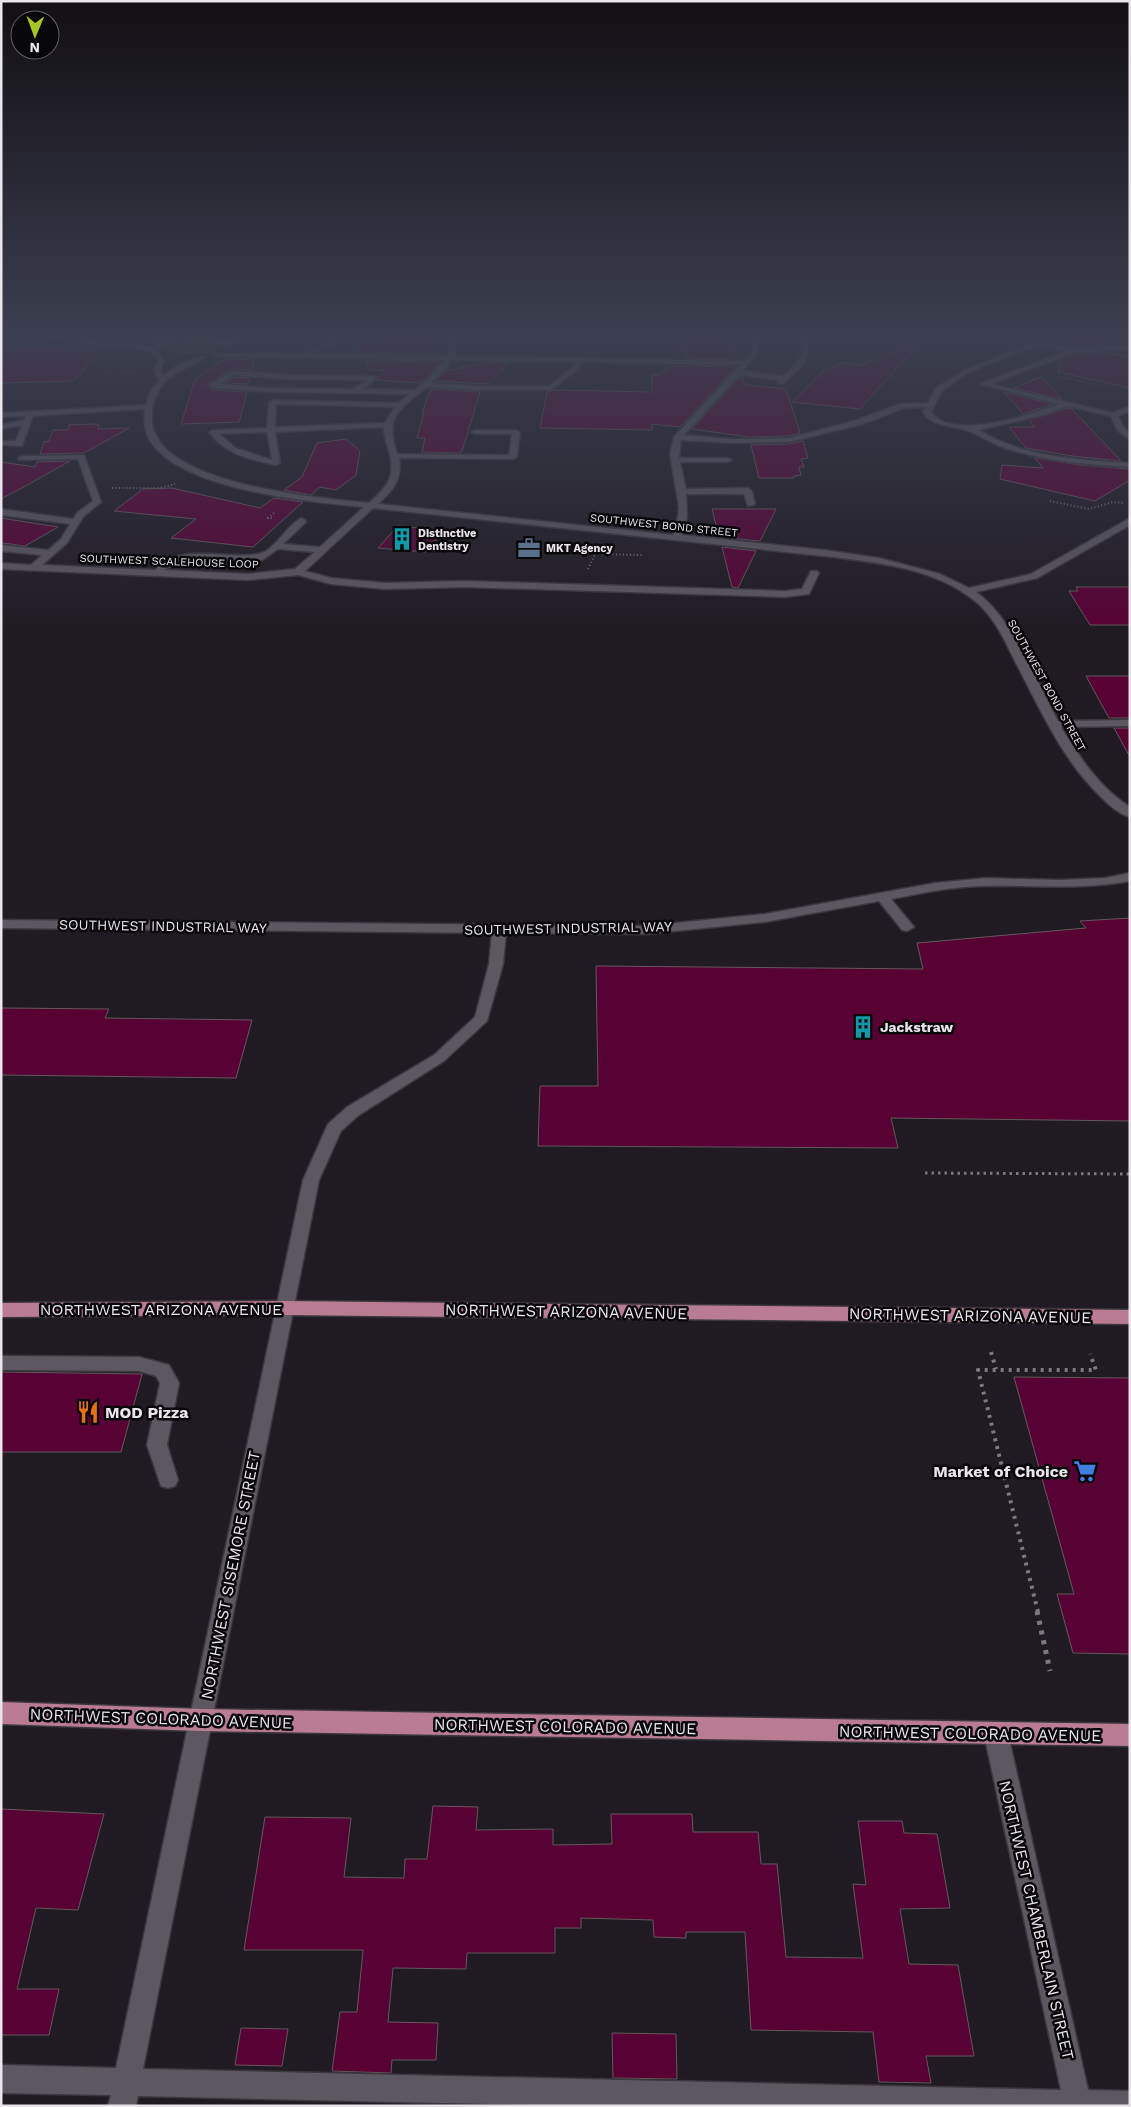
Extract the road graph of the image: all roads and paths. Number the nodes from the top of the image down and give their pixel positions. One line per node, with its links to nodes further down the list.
1 (23, 433): 11 (street)
2 (151, 433): 23 (street, SOUTHWEST BOND STREET)
3 (214, 433): 4 (street)
4 (271, 433)
5 (388, 433): 12 (street)
6 (516, 433): 12 (street)
7 (682, 433): 10 (street)
8 (815, 433): 10 (street)
9 (978, 433): 16 (street)
10 (678, 438): 14 (street)
11 (1, 444)
12 (394, 456): 23 (street)
13 (22, 458): 18 (street)
14 (675, 460): 15 (street); 19 (street)
15 (728, 460)
16 (1130, 465)
17 (185, 481): 18 (path)
18 (92, 488): 27 (street)
19 (681, 492): 21 (street); 28 (street)
20 (1050, 501): 22 (path)
21 (751, 504)
22 (1128, 504)
23 (371, 507): 28 (street, SOUTHWEST BOND STREET); 32 (street)
24 (1, 512): 27 (street)
25 (1130, 520): 42 (street)
26 (302, 521): 29 (street)
27 (75, 522): 33 (street)
28 (676, 538): 42 (street, SOUTHWEST BOND STREET)
29 (276, 546): 32 (street); 40 (street)
30 (604, 546): 34 (path)
31 (1, 548): 33 (street)
32 (322, 550): 39 (street)
33 (50, 553): 37 (street)
34 (595, 554): 35 (path); 38 (path)
35 (631, 556)
36 (1, 566): 37 (street, SOUTHWEST SCALEHOUSE LOOP)
37 (34, 568): 40 (street, SOUTHWEST SCALEHOUSE LOOP)
38 (581, 568)
39 (298, 572): 40 (street, SOUTHWEST SCALEHOUSE LOOP); 41 (street)
40 (157, 573)
41 (814, 573)
42 (969, 591): 44 (street, SOUTHWEST BOND STREET)
43 (1130, 723): 44 (street)
44 (1054, 724): 45 (street, SOUTHWEST BOND STREET)
45 (1130, 813)
46 (1130, 877): 47 (street, SOUTHWEST INDUSTRIAL WAY)
47 (883, 897): 49 (street); 50 (street, SOUTHWEST INDUSTRIAL WAY)
48 (1, 924): 50 (street, SOUTHWEST INDUSTRIAL WAY)
49 (907, 927)
50 (499, 930): 53 (street, NORTHWEST SISEMORE STREET)
51 (925, 1174): 52 (path)
52 (1130, 1174)
53 (284, 1308): 54 (main road, NORTHWEST ARIZONA AVENUE); 55 (main road, NORTHWEST ARIZONA AVENUE); 63 (street, NORTHWEST SISEMORE STREET)
54 (1, 1310)
55 (1130, 1317)
56 (991, 1352): 59 (path)
57 (1090, 1354): 59 (path)
58 (1, 1362): 60 (street)
59 (996, 1369): 61 (path)
60 (168, 1480)
61 (1050, 1671)
62 (1, 1714): 63 (main road, NORTHWEST COLORADO AVENUE)
63 (201, 1720): 64 (main road, NORTHWEST COLORADO AVENUE); 67 (street, NORTHWEST SISEMORE STREET)
64 (996, 1734): 65 (main road, NORTHWEST COLORADO AVENUE); 68 (street, NORTHWEST CHAMBERLAIN STREET)
65 (1130, 1735)
66 (1, 2079): 67 (street)
67 (124, 2094): 68 (street)
68 (1078, 2105): 69 (street)
69 (1130, 2105)

